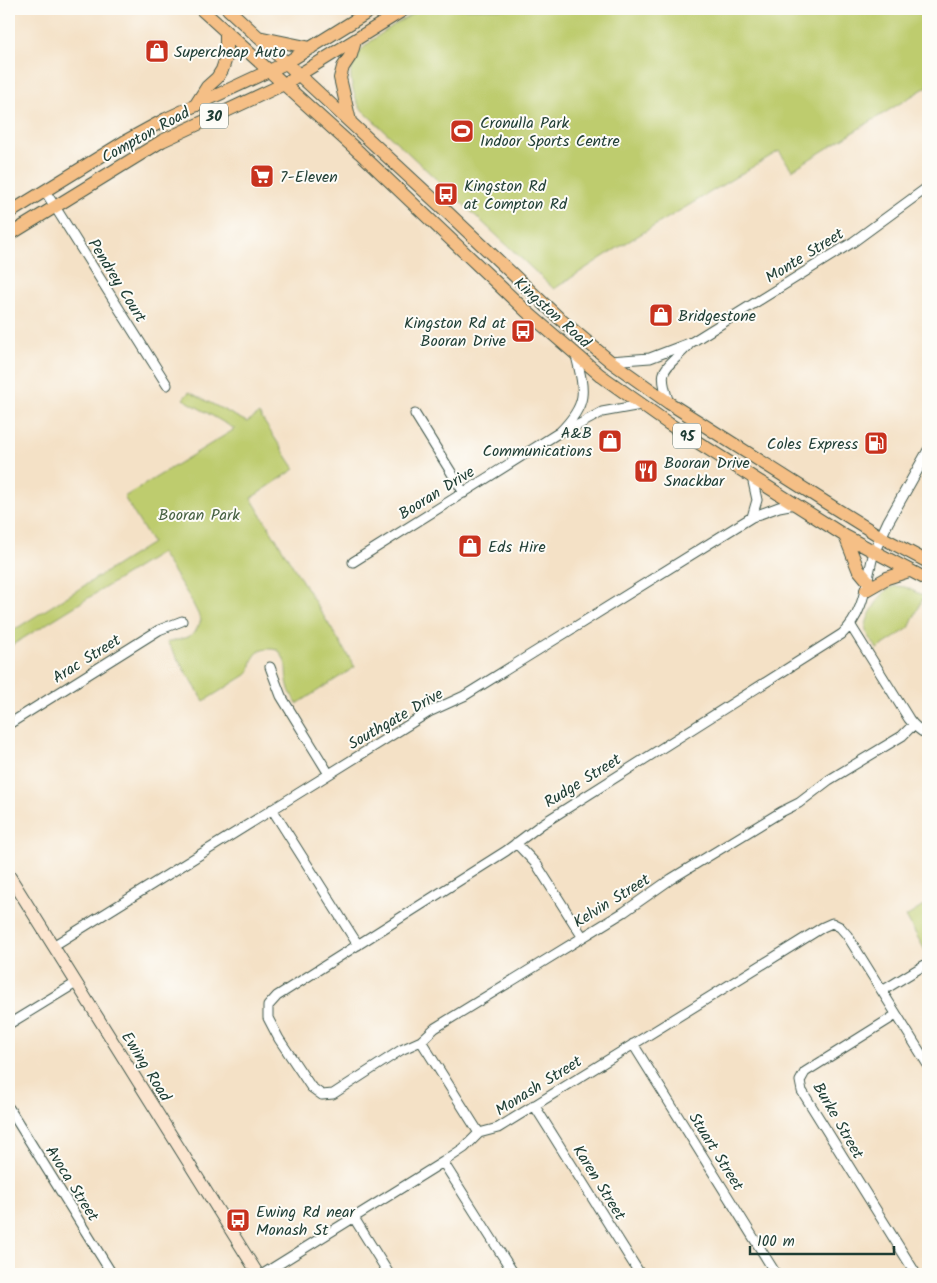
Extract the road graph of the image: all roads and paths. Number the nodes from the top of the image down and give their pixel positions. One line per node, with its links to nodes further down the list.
1 (200, 9): 5 (main road, Kingston Road / 95)
2 (228, 9): 6 (main road, Kingston Road / 95)
3 (373, 9): 8 (main road, Compton Road / 30)
4 (405, 9): 7 (main road, Compton Road / 30)
5 (226, 32): 10 (main road, Kingston Road / 95); 13 (main road)
6 (258, 36): 8 (main road); 9 (main road, Kingston Road / 95)
7 (355, 41): 11 (main road, Compton Road / 30); 14 (main road)
8 (310, 48): 9 (main road, Compton Road / 30)
9 (286, 63): 10 (main road, Compton Road / 30); 11 (main road, Kingston Road / 95)
10 (270, 71): 12 (main road, Kingston Road / 95); 13 (main road, Compton Road / 30)
11 (300, 75): 12 (main road, Compton Road / 30); 14 (main road, Kingston Road / 95)
12 (284, 84): 17 (main road, Compton Road / 30); 21 (main road, Kingston Road / 95)
13 (195, 106): 16 (main road, Compton Road / 30)
14 (350, 121): 22 (main road, Kingston Road / 95)
15 (928, 187): 20 (street, Monte Street)
16 (45, 191): 17 (street, Pendrey Court); 18 (main road, Compton Road / 30)
17 (55, 206): 19 (main road, Compton Road / 30); 23 (street, Pendrey Court)
18 (9, 213)
19 (9, 235)
20 (692, 342): 22 (street, Monte Street); 24 (street, Monte Street)
21 (576, 356): 25 (main road, Kingston Road / 95); 27 (street, Booran Drive)
22 (610, 361): 24 (main road, Kingston Road / 95)
23 (167, 385)
24 (669, 403): 34 (main road, Kingston Road / 95)
25 (641, 405): 27 (street, Booran Drive); 29 (main road, Kingston Road / 95)
26 (415, 414): 30 (street)
27 (560, 432): 30 (street, Booran Drive)
28 (928, 451): 34 (street)
29 (752, 477): 31 (main road, Kingston Road / 95); 32 (street)
30 (464, 493): 36 (street, Booran Drive)
31 (794, 504): 32 (street, Southgate Drive); 33 (main road, Kingston Road / 95)
32 (752, 517): 47 (street, Southgate Drive)
33 (845, 536): 35 (main road, Kingston Road / 95); 40 (main road)
34 (880, 537): 35 (street); 37 (main road, Kingston Road / 95)
35 (874, 552): 38 (main road, Kingston Road / 95); 40 (street, Rudge Street)
36 (353, 562)
37 (928, 562)
38 (909, 571): 39 (main road, Kingston Road / 95); 40 (main road)
39 (928, 580)
40 (867, 585): 42 (street, Rudge Street)
41 (182, 621): 44 (street, Arac Street)
42 (851, 626): 45 (street); 49 (street, Rudge Street)
43 (270, 668): 47 (street)
44 (9, 724)
45 (913, 725): 46 (street); 51 (street, Kelvin Street)
46 (928, 735)
47 (329, 774): 48 (street, Southgate Drive)
48 (272, 809): 52 (street); 53 (street, Southgate Drive)
49 (516, 843): 51 (street); 52 (street, Rudge Street)
50 (11, 882): 53 (main road, Ewing Road)
51 (582, 936): 59 (street, Kelvin Street)
52 (358, 945): 62 (street, Rudge Street)
53 (53, 946): 55 (main road, Ewing Road)
54 (928, 963): 56 (street)
55 (76, 983): 58 (street); 69 (main road, Ewing Road)
56 (882, 992): 57 (street); 60 (street, Monash Street)
57 (896, 1015): 61 (street); 75 (street, Burke Street)
58 (9, 1024)
59 (422, 1041): 62 (street, Kelvin Street); 65 (street)
60 (633, 1044): 63 (street, Monash Street); 74 (street, Stuart Street)
61 (928, 1065)
62 (322, 1095)
63 (534, 1106): 65 (street, Monash Street); 73 (street, Karen Street)
64 (9, 1108): 68 (street, Avoca Street)
65 (479, 1133): 66 (street, Monash Street)
66 (443, 1162): 67 (street, Monash Street); 72 (street)
67 (354, 1218): 70 (street, Monash Street); 71 (street)
68 (112, 1274)
69 (258, 1274)
70 (263, 1274)
71 (389, 1274)
72 (514, 1274)
73 (640, 1274)
74 (776, 1274)
75 (916, 1274)

